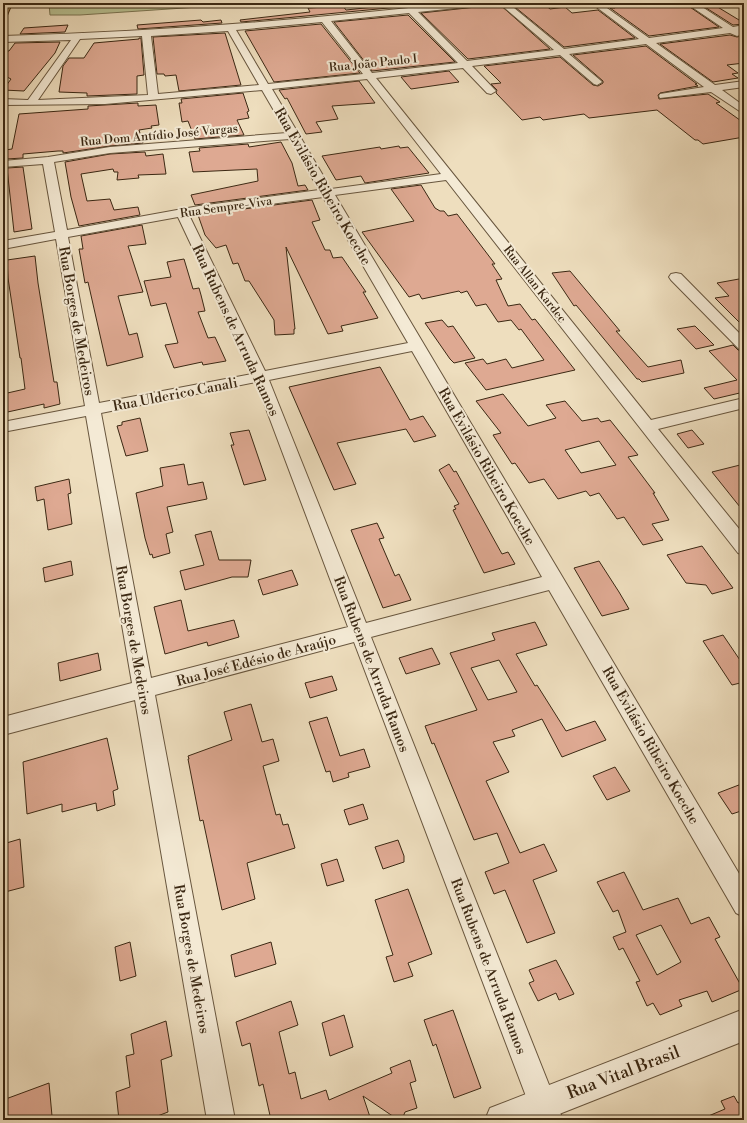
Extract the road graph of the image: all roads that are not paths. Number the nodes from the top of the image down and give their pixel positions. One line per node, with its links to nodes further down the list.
1 (7, 3): 7 (main road)
2 (476, 3): 6 (street)
3 (503, 3): 17 (street)
4 (595, 3): 16 (street)
5 (690, 3): 11 (street)
6 (412, 11): 8 (street); 18 (street)
7 (3, 13)
8 (325, 20): 9 (street); 19 (street, Rua Allan Kardec)
9 (230, 27): 12 (street); 22 (street, Rua Evilásio Ribeiro Koeche)
10 (744, 28): 11 (street, Rua João Paulo I)
11 (732, 30): 14 (street); 16 (street, Rua João Paulo I)
12 (146, 34): 13 (street); 26 (street)
13 (77, 37): 15 (street); 28 (street)
14 (744, 37)
15 (3, 39)
16 (647, 41): 17 (street, Rua João Paulo I); 23 (street)
17 (562, 53): 18 (street, Rua João Paulo I); 20 (street)
18 (466, 66): 19 (street, Rua João Paulo I); 24 (street)
19 (370, 76): 22 (street, Rua João Paulo I); 33 (street, Rua Allan Kardec)
20 (596, 82)
21 (744, 84): 23 (street)
22 (265, 87): 26 (street, Rua João Paulo I); 30 (street, Rua Evilásio Ribeiro Koeche)
23 (712, 88): 25 (street); 29 (street)
24 (491, 91)
25 (664, 96)
26 (154, 97): 28 (street, Rua João Paulo I)
27 (3, 102): 28 (street, Rua João Paulo I)
28 (31, 103)
29 (744, 111)
30 (293, 136): 31 (street, Rua Dom Antídio José Vargas); 34 (street, Rua Evilásio Ribeiro Koeche)
31 (48, 160): 32 (street, Rua Dom Antídio José Vargas); 36 (street, Rua Borges de Medeiros)
32 (3, 164)
33 (450, 176): 34 (street, Rua Sempre-Viva); 44 (street, Rua Allan Kardec)
34 (327, 193): 35 (street, Rua Sempre-Viva); 39 (street, Rua Evilásio Ribeiro Koeche)
35 (182, 213): 36 (street, Rua Sempre-Viva); 41 (street, Rua Rubens de Arruda Ramos)
36 (61, 235): 37 (street, Rua Sempre-Viva); 43 (street, Rua Borges de Medeiros)
37 (3, 245)
38 (676, 277): 40 (street)
39 (417, 346): 41 (street, Rua Ulderico Canali); 47 (street, Rua Evilásio Ribeiro Koeche)
40 (744, 346)
41 (261, 377): 43 (street, Rua Ulderico Canali); 48 (street, Rua Rubens de Arruda Ramos)
42 (744, 404): 44 (street)
43 (93, 410): 45 (street, Rua Ulderico Canali); 49 (street, Rua Borges de Medeiros)
44 (647, 426): 46 (street, Rua Allan Kardec)
45 (3, 427)
46 (744, 548)
47 (555, 582): 48 (street, Rua José Edésio de Araújo); 51 (street, Rua Evilásio Ribeiro Koeche)
48 (360, 632): 49 (street, Rua José Edésio de Araújo); 53 (street, Rua Rubens de Arruda Ramos)
49 (143, 690): 50 (street, Rua José Edésio de Araújo); 54 (street, Rua Borges de Medeiros)
50 (3, 726)
51 (744, 905)
52 (744, 1025): 53 (street, Rua Vital Brasil)
53 (546, 1112): 55 (street, Rua Vital Brasil)
54 (221, 1120)
55 (502, 1120)

